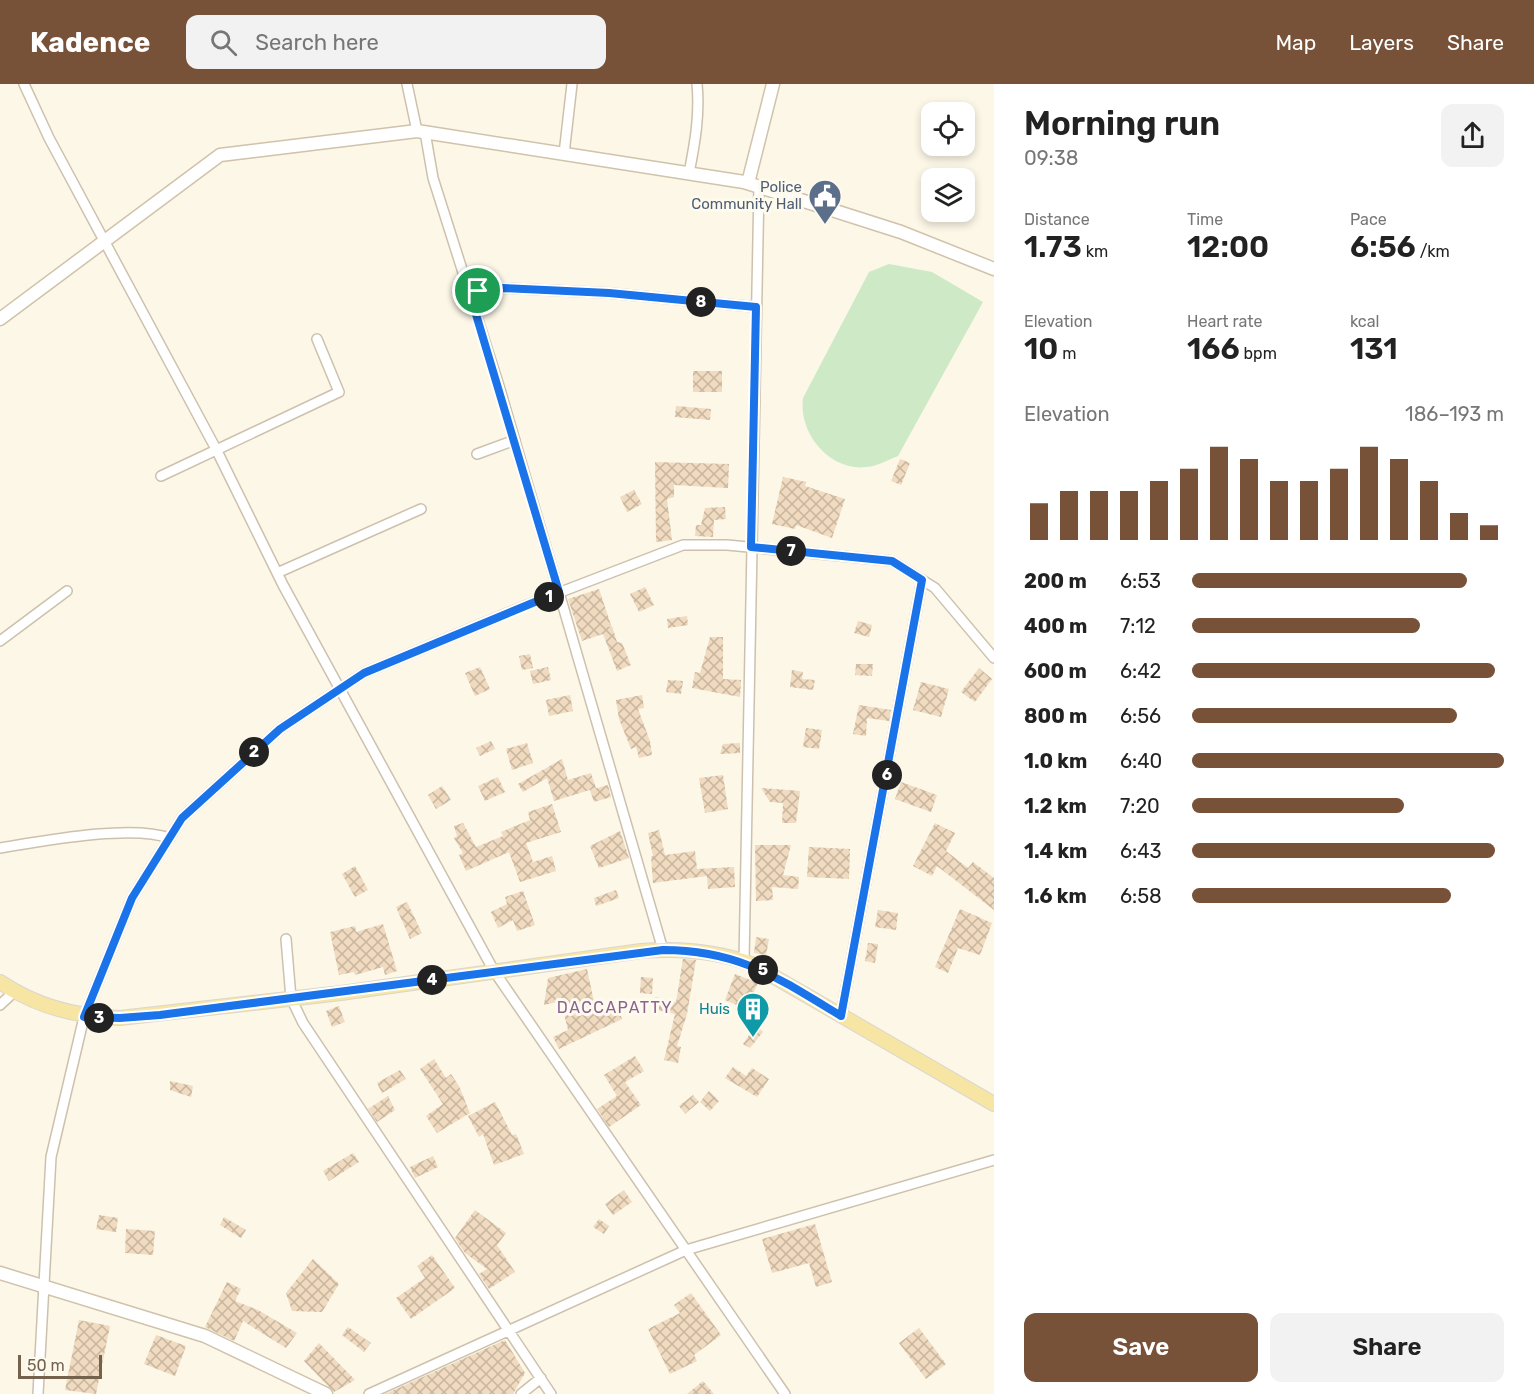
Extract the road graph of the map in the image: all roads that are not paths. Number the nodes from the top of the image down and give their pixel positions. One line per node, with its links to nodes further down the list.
1 (24, 84): 10 (street)
2 (407, 84): 6 (street)
3 (572, 84): 7 (street)
4 (697, 84): 8 (street)
5 (773, 84): 9 (street)
6 (421, 131): 7 (street); 10 (street); 12 (street)
7 (564, 154): 8 (street)
8 (689, 173): 9 (street)
9 (753, 185): 11 (street); 13 (street)
10 (105, 240): 14 (street); 17 (street)
11 (994, 269)
12 (469, 291): 13 (street); 16 (street)
13 (756, 307): 21 (street)
14 (0, 319)
15 (317, 339): 17 (street)
16 (515, 440): 18 (street); 25 (street)
17 (216, 449): 19 (street); 22 (street)
18 (477, 454)
19 (161, 476)
20 (421, 509): 22 (street)
21 (751, 547): 23 (street); 25 (street); 33 (street)
22 (277, 573): 28 (street)
23 (922, 580): 27 (street); 39 (street)
24 (67, 591): 26 (street)
25 (559, 592): 28 (street); 32 (street)
26 (0, 641)
27 (994, 658)
28 (341, 688): 29 (street); 34 (street)
29 (170, 838): 30 (street); 40 (street)
30 (0, 848)
31 (286, 939): 37 (street)
32 (663, 950): 33 (main road); 34 (main road)
33 (744, 961): 39 (main road)
34 (494, 971): 37 (main road); 43 (street)
35 (0, 982): 36 (main road)
36 (15, 991): 38 (street); 40 (main road)
37 (291, 998): 40 (main road); 46 (street)
38 (0, 1005)
39 (841, 1016): 41 (main road)
40 (84, 1017): 45 (street)
41 (994, 1104)
42 (994, 1160): 43 (street)
43 (686, 1250): 46 (street); 53 (street)
44 (0, 1273): 45 (street)
45 (43, 1286): 48 (street); 49 (street)
46 (509, 1330): 47 (street); 50 (street)
47 (541, 1378): 51 (street); 52 (street)
48 (38, 1394)
49 (326, 1394)
50 (369, 1394)
51 (521, 1394)
52 (551, 1394)
53 (785, 1394)

